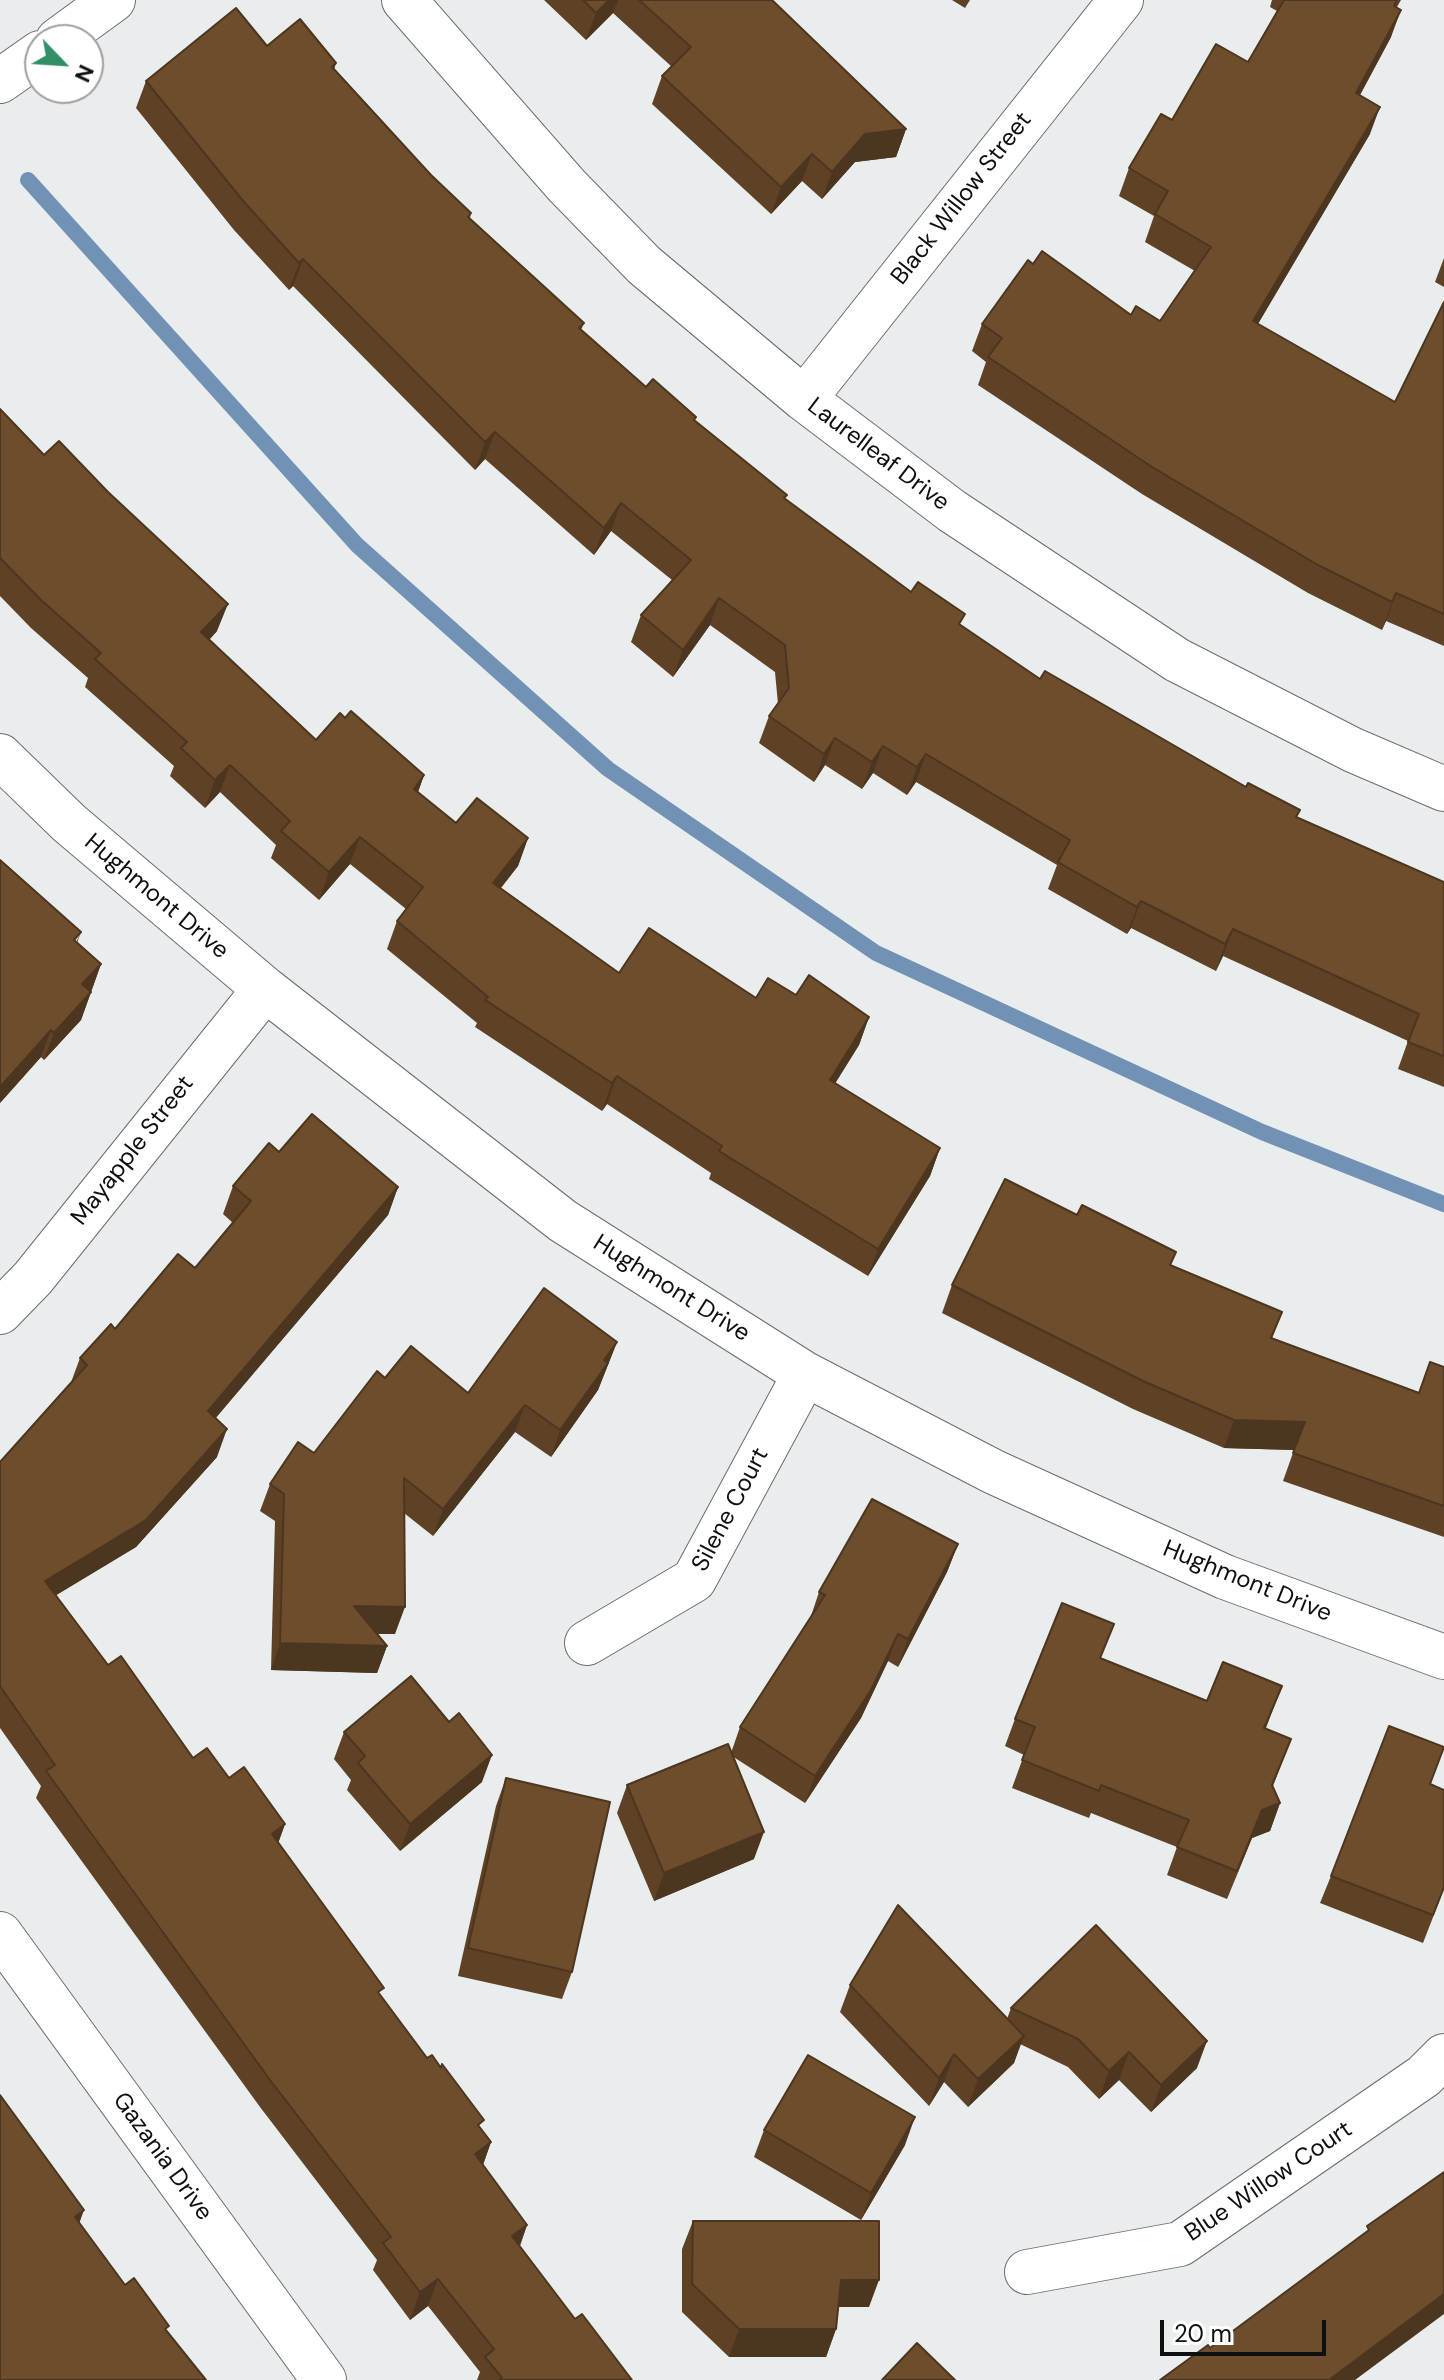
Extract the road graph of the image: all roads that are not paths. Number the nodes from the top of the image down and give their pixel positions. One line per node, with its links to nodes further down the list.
1 (113, 0): 4 (street)
2 (404, 0): 7 (street, Laurelleaf Drive)
3 (1121, 0): 7 (street, Black Willow Street)
4 (80, 24)
5 (24, 64): 6 (street)
6 (0, 81)
7 (804, 399): 9 (street, Laurelleaf Drive)
8 (0, 756): 10 (street, Hughmont Drive)
9 (1444, 789)
10 (265, 989): 11 (street, Mayapple Street); 12 (street, Hughmont Drive)
11 (0, 1312)
12 (805, 1374): 13 (street, Silene Court); 14 (street, Hughmont Drive)
13 (587, 1643)
14 (1444, 1657)
15 (0, 1934): 18 (street, Gazania Drive)
16 (1444, 2056): 17 (street, Blue Willow Court)
17 (1027, 2272)
18 (324, 2380)

